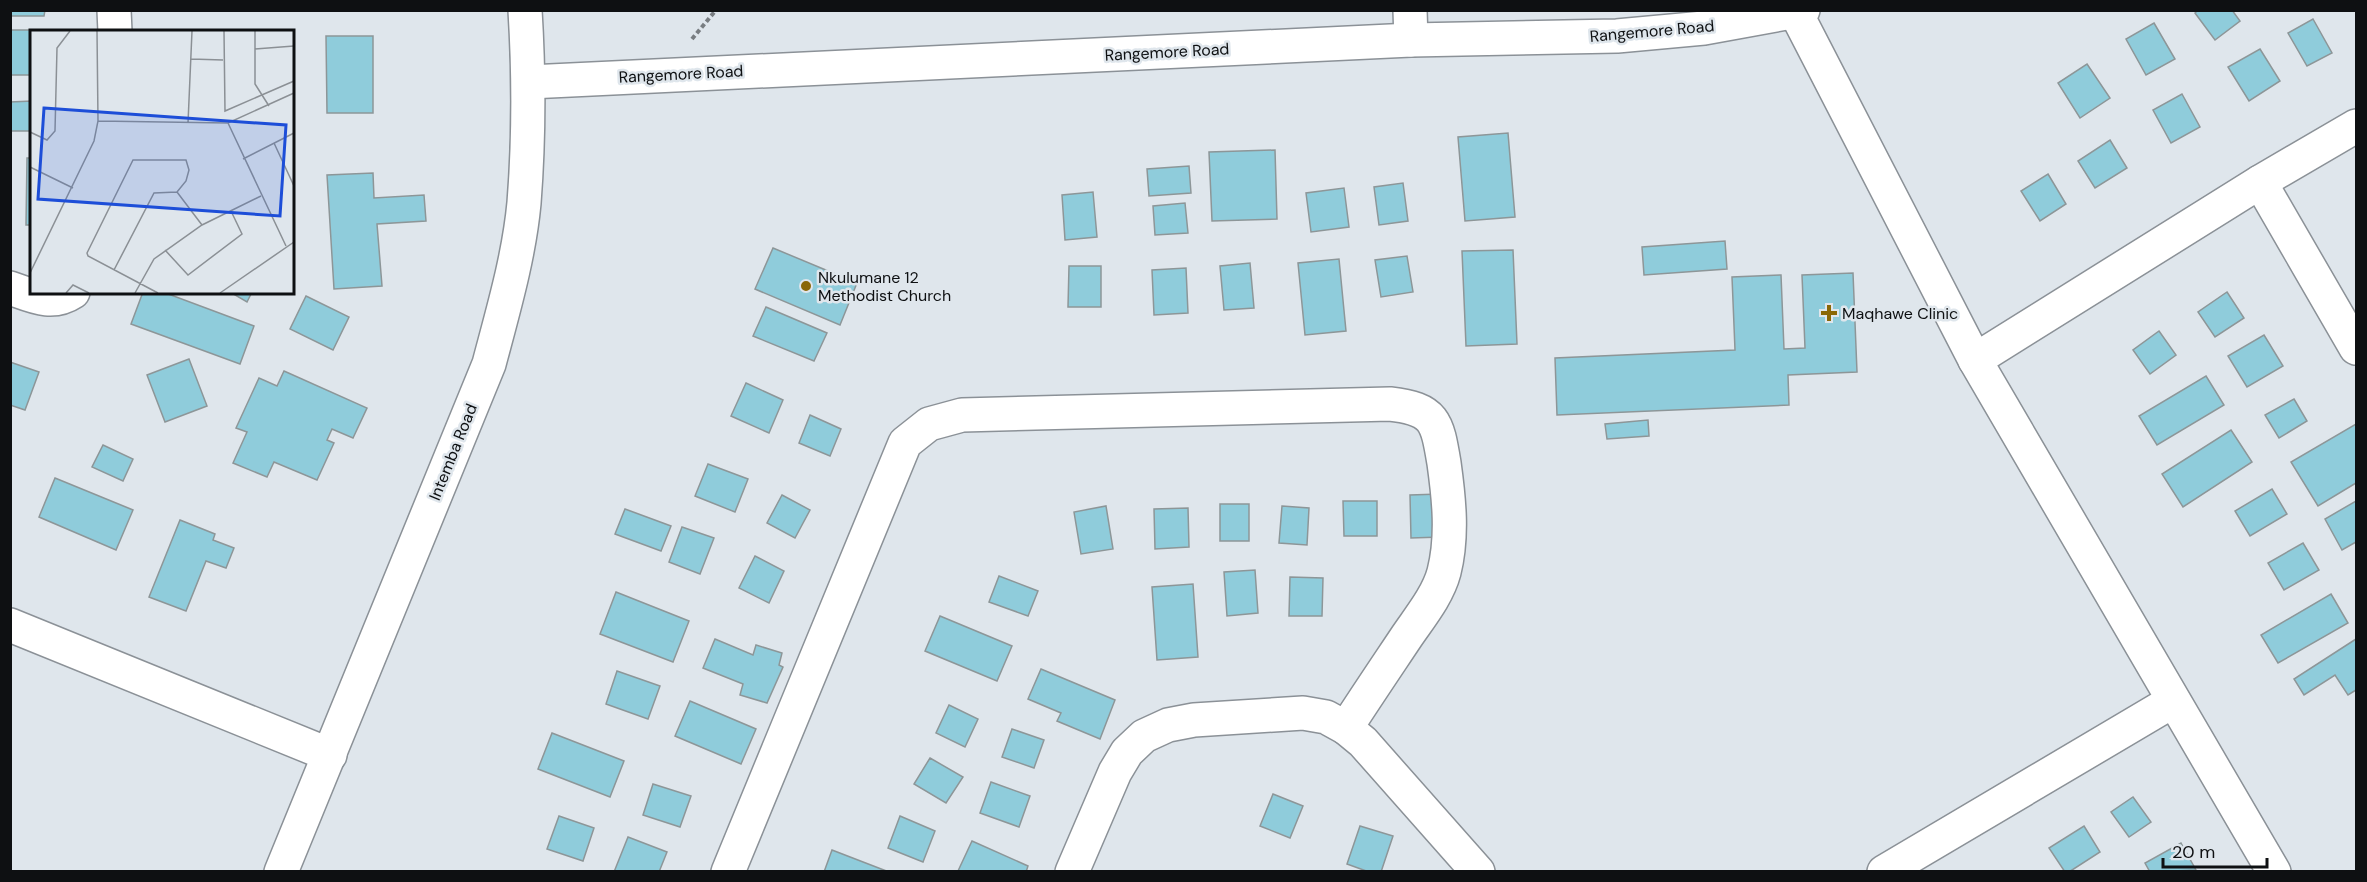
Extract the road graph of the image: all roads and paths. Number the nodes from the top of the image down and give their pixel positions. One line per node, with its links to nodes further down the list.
1 (114, 10): 6 (street)
2 (525, 10): 7 (street, Intemba Road)
3 (1799, 12): 4 (street, Rangemore Road); 13 (street)
4 (1708, 19): 5 (street, Rangemore Road)
5 (1410, 26): 7 (street, Rangemore Road)
6 (115, 30)
7 (529, 81): 17 (street, Intemba Road)
8 (2356, 126): 9 (street)
9 (2260, 182): 12 (street); 13 (street)
10 (10, 288): 11 (street)
11 (70, 294)
12 (2356, 348)
13 (1975, 360): 15 (street)
14 (10, 625): 17 (street)
15 (2173, 701): 18 (street); 23 (street)
16 (1346, 728): 20 (street); 21 (street); 22 (street)
17 (330, 755): 19 (street, Intemba Road)
18 (1888, 871)
19 (281, 872)
20 (728, 872)
21 (1072, 872)
22 (1478, 872)
23 (2274, 872)

